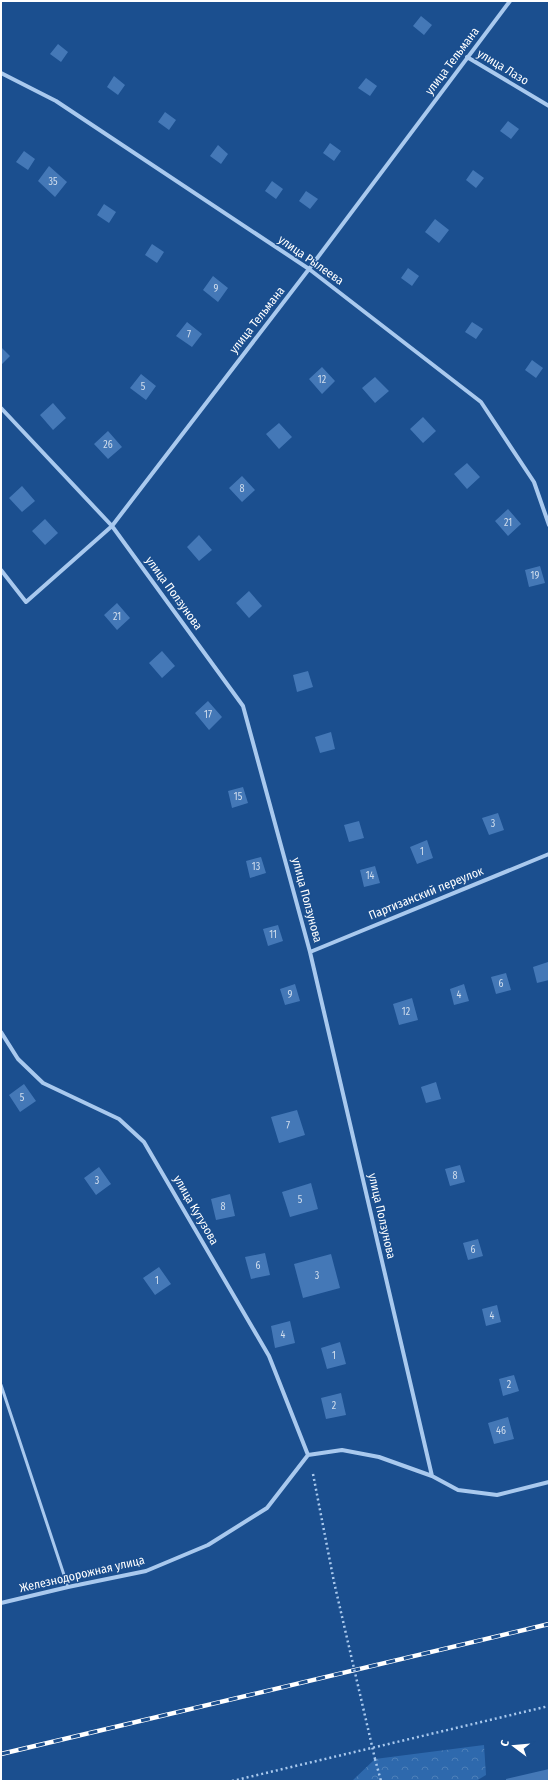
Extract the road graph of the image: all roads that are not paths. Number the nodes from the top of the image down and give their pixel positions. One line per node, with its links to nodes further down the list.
1 (510, 1): 2 (street, улица Тельмана)
2 (467, 57): 4 (street, улица Лазо); 5 (street, улица Тельмана)
3 (1, 73): 5 (street, улица Рылеева)
4 (549, 106)
5 (309, 269): 7 (street, улица Рылеева); 8 (street, улица Тельмана)
6 (1, 408): 8 (street, улица Ползунова)
7 (549, 525)
8 (112, 526): 9 (street, улица Тельмана); 11 (street, улица Ползунова)
9 (1, 570)
10 (549, 854): 11 (street, Партизанский переулок)
11 (310, 952): 15 (street, улица Ползунова)
12 (1, 1032): 14 (street, улица Кутузова)
13 (1, 1385): 17 (lane)
14 (308, 1455): 15 (street); 17 (street, Железнодорожная улица)
15 (432, 1476): 16 (street)
16 (549, 1482)
17 (68, 1587): 18 (street, Железнодорожная улица)
18 (1, 1603)

